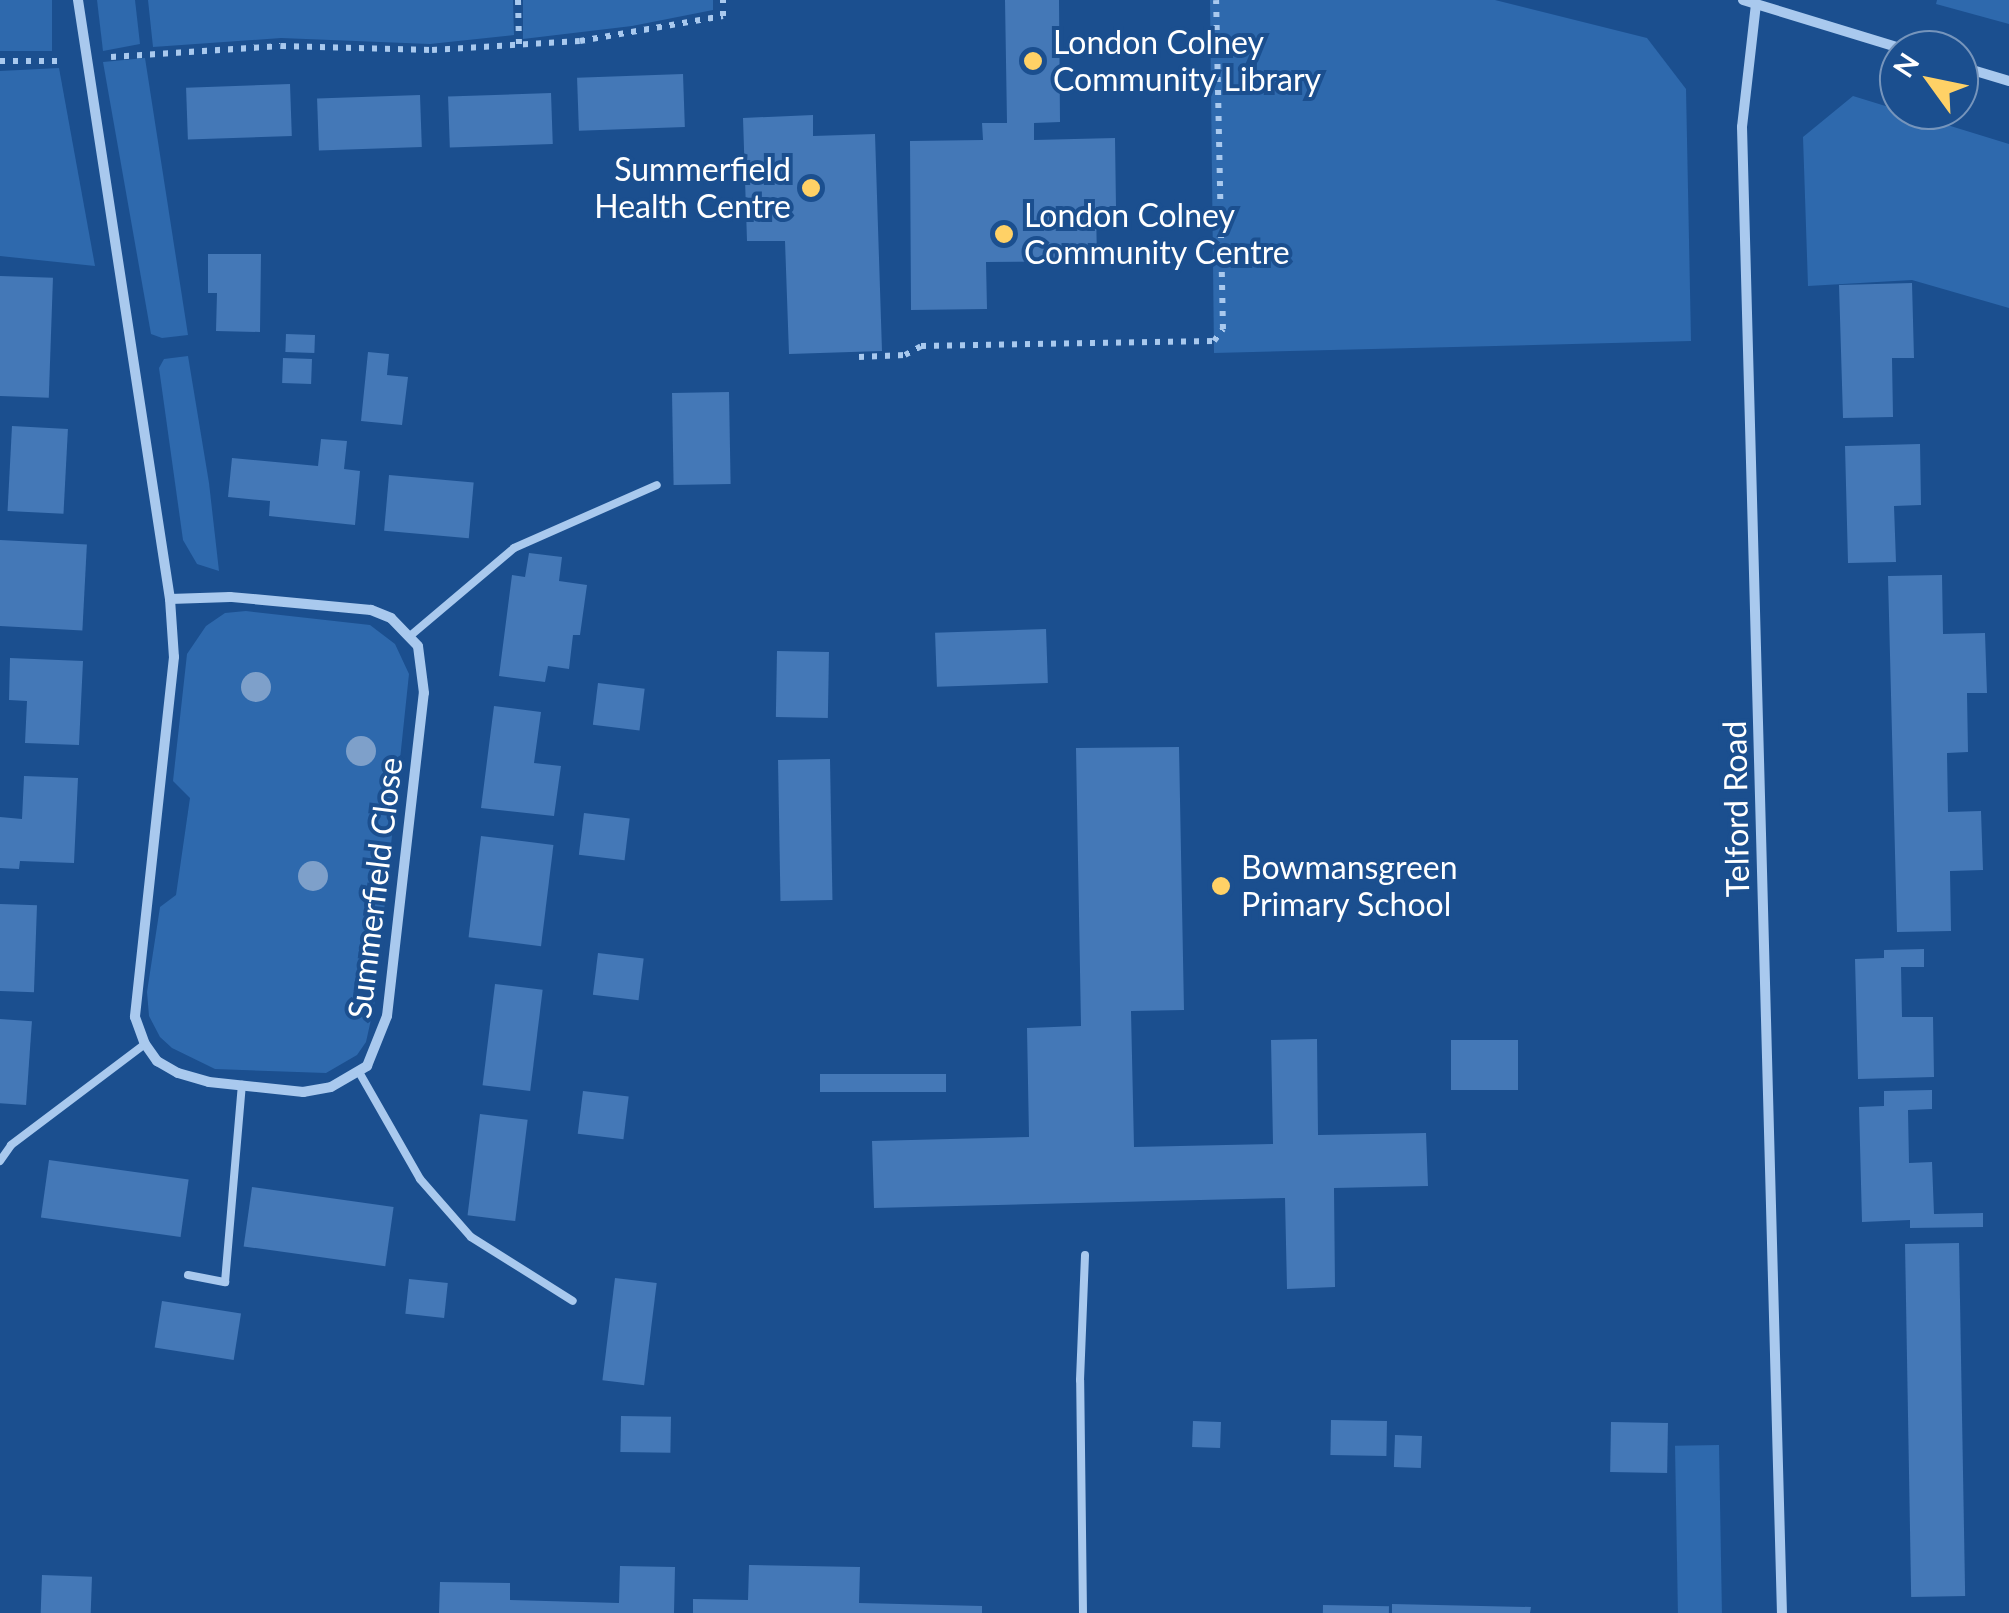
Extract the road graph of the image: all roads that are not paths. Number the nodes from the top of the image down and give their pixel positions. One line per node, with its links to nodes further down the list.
1 (78, 0): 8 (street)
2 (1743, 0): 3 (street)
3 (1756, 4): 4 (street); 18 (street, Telford Road)
4 (1879, 41)
5 (1979, 72): 6 (street)
6 (2009, 81)
7 (657, 484): 9 (lane)
8 (170, 599): 9 (street); 10 (street)
9 (410, 636): 11 (street, Summerfield Close)
10 (144, 1044): 12 (street); 13 (lane)
11 (359, 1072): 12 (street); 16 (lane)
12 (242, 1086): 15 (lane)
13 (0, 1161)
14 (1084, 1255): 17 (lane)
15 (188, 1275)
16 (573, 1301)
17 (1083, 1613)
18 (1782, 1613)

